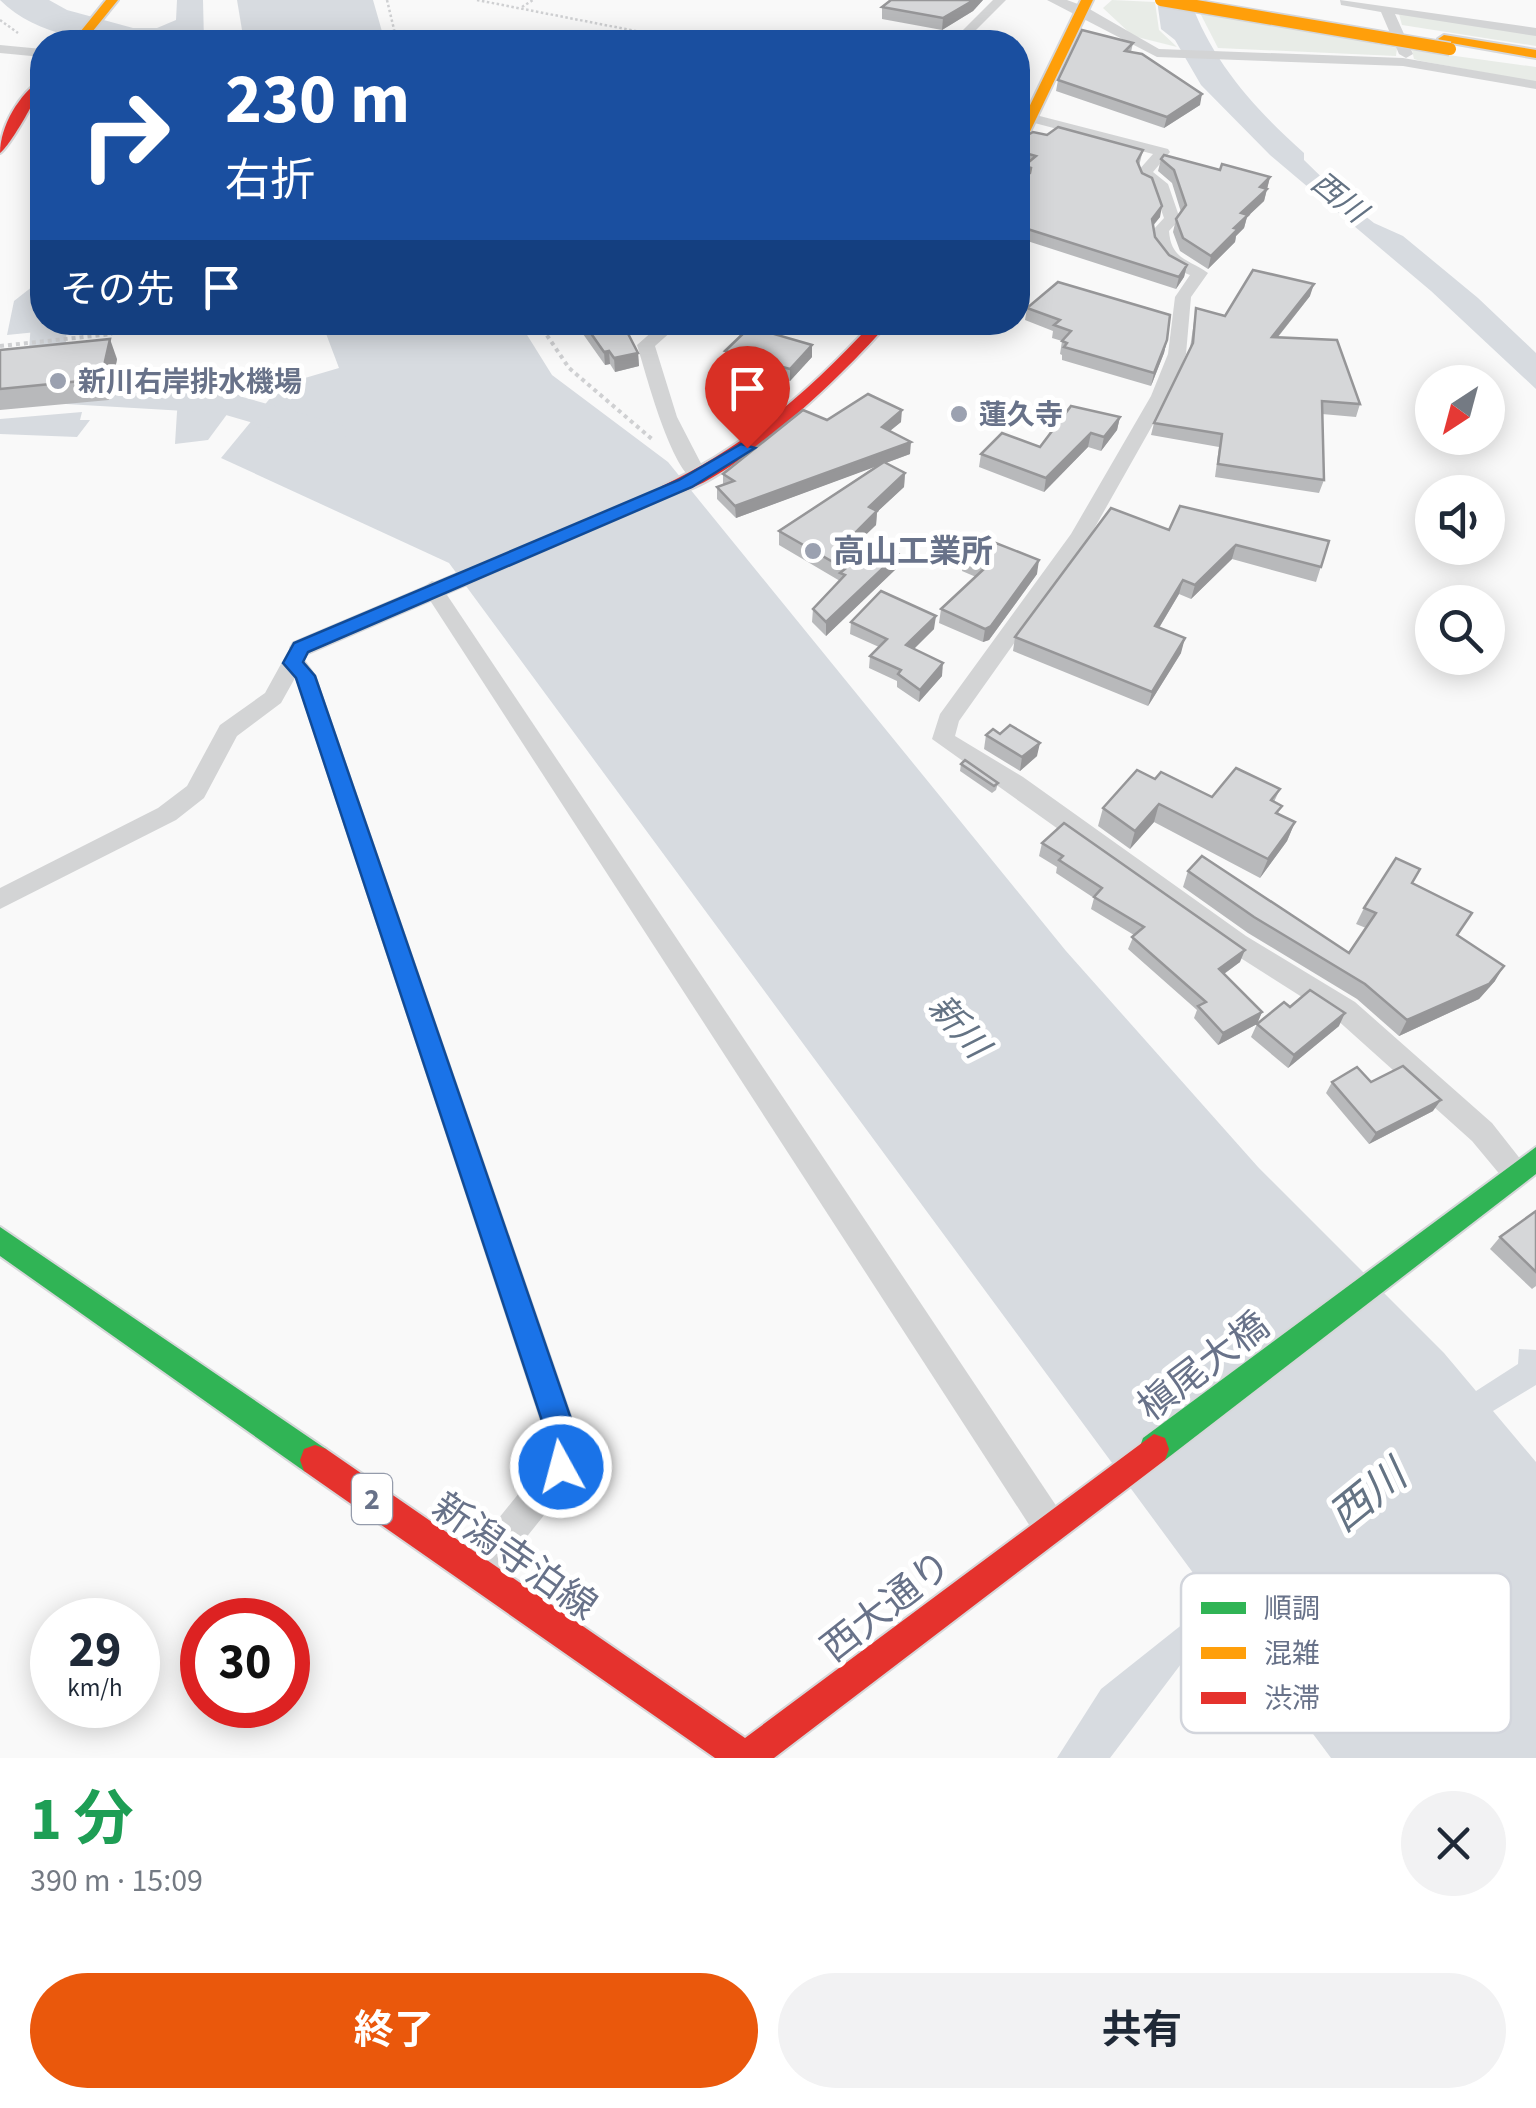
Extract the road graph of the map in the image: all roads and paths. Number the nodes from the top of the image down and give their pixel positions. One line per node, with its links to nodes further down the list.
1 (112, 0): 13 (main road)
2 (386, 0): 14 (path)
3 (477, 0): 11 (path)
4 (533, 0): 11 (path)
5 (1000, 0): 16 (street)
6 (1053, 0): 10 (street)
7 (1161, 0): 18 (main road, bridge)
8 (1210, 0): 18 (main road)
9 (1345, 2): 12 (street)
10 (1084, 4): 22 (street); 26 (main road)
11 (520, 8): 15 (path)
12 (1386, 9): 17 (street); 22 (street)
13 (88, 30)
14 (394, 30)
15 (631, 30)
16 (969, 30)
17 (1536, 32)
18 (1447, 44): 21 (main road); 23 (main road)
19 (0, 49): 20 (street)
20 (30, 53)
21 (1536, 54)
22 (1409, 63): 24 (street)
23 (1536, 63)
24 (1536, 85)
25 (30, 99): 28 (main road)
26 (1030, 113)
27 (1030, 118): 39 (street)
28 (0, 149)
29 (103, 335): 33 (path)
30 (547, 335): 34 (path)
31 (658, 335): 34 (street)
32 (870, 335): 34 (main road)
33 (0, 346)
34 (692, 480): 35 (main road)
35 (432, 588): 36 (main road); 41 (street)
36 (297, 655): 37 (street); 42 (street)
37 (0, 899)
38 (1536, 1159): 39 (main road)
39 (1517, 1174): 41 (main road, 槇尾大橋)
40 (0, 1240): 42 (main road, 新潟寺泊線 / 2)
41 (1059, 1517): 43 (main road, 西大通り)
42 (477, 1572): 43 (main road, 新潟寺泊線 / 2)
43 (745, 1758)

